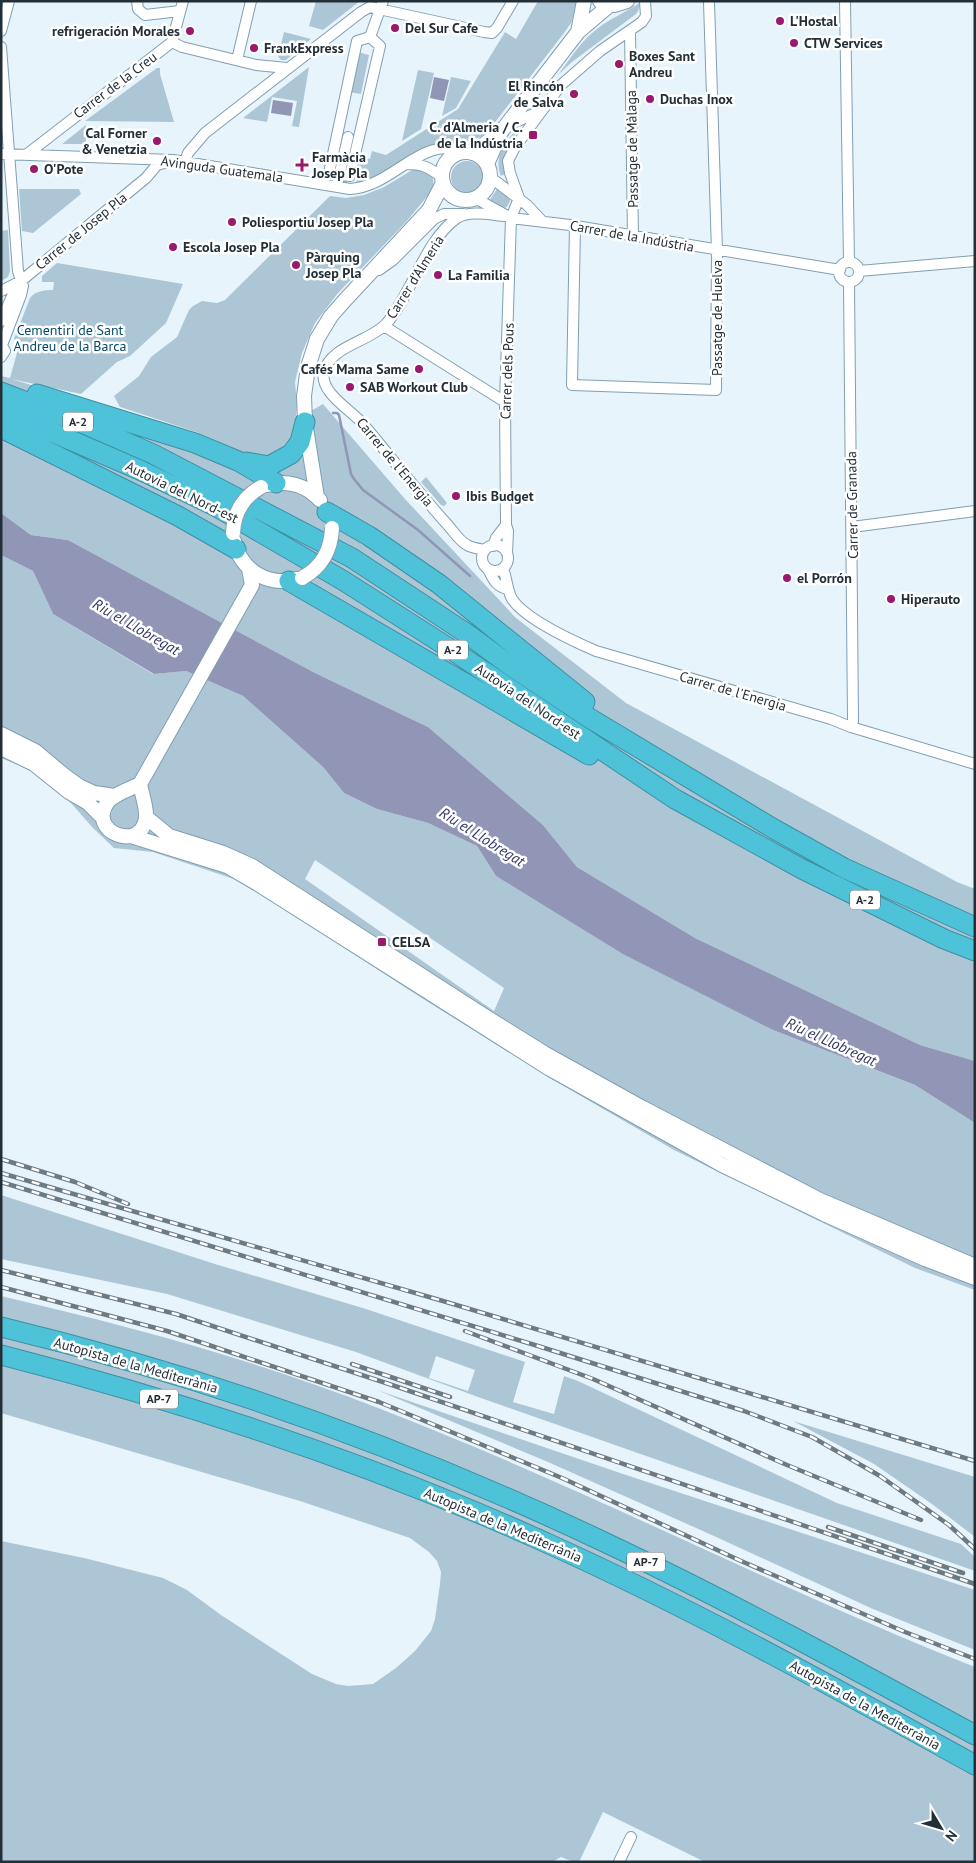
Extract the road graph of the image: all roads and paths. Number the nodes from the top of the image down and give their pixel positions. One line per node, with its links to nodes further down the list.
1 (9, 1): 13 (street)
2 (137, 1): 11 (street)
3 (251, 1): 19 (street)
4 (513, 1): 12 (street)
5 (584, 1): 15 (street)
6 (627, 1): 10 (street)
7 (645, 1): 14 (street)
8 (845, 1): 46 (street)
9 (709, 2): 44 (street, Passatge de Huelva)
10 (606, 3): 15 (street)
11 (182, 6): 17 (street)
12 (384, 7): 16 (street); 21 (street)
13 (2, 25)
14 (630, 31): 23 (street); 43 (street, Passatge de Màlaga)
15 (578, 32): 24 (street)
16 (370, 38): 33 (street); 33 (street)
17 (172, 42): 19 (street); 28 (street, Carrer de la Creu)
18 (1, 47): 27 (street)
19 (237, 60): 20 (street)
20 (256, 65): 21 (street); 22 (street)
21 (287, 68): 22 (street)
22 (265, 87): 30 (street)
23 (542, 110): 24 (street); 37 (street)
24 (503, 130): 26 (street); 32 (street)
25 (348, 137): 33 (street)
26 (468, 152): 31 (street, Avinguda Guatemala); 32 (street); 34 (street)
27 (5, 154): 28 (street, Avinguda Guatemala); 50 (street)
28 (26, 155): 29 (street, Avinguda Guatemala)
29 (155, 162): 30 (street, Avinguda Guatemala); 50 (street, Carrer de Josep Pla)
30 (185, 162): 31 (street, Avinguda Guatemala)
31 (406, 164): 34 (street)
32 (489, 170): 36 (street); 37 (street)
33 (339, 179)
34 (443, 180): 35 (street); 38 (street)
35 (457, 198): 36 (street); 38 (street)
36 (475, 198): 40 (street, Carrer de la Indústria)
37 (519, 198): 40 (street); 41 (street)
38 (429, 210): 49 (street)
39 (464, 214): 40 (street); 49 (street); 54 (street, Carrer d'Almeria)
40 (508, 217): 41 (street, Carrer de la Indústria); 60 (street, Carrer dels Pous)
41 (542, 221): 42 (street, Carrer de la Indústria)
42 (574, 226): 43 (street, Carrer de la Indústria); 44 (street, Passatge de Huelva)
43 (633, 237): 44 (street, Carrer de la Indústria)
44 (717, 251): 47 (street, Carrer de la Indústria)
45 (975, 261): 48 (street)
46 (849, 262): 47 (street); 48 (street)
47 (840, 270): 51 (street)
48 (859, 272): 51 (street)
49 (368, 277): 62 (street)
50 (21, 281): 52 (street, Carrer de Josep Pla); 53 (street); 55 (street)
51 (849, 282): 70 (street, Carrer de Granada)
52 (1, 291)
53 (1, 321)
54 (384, 326): 58 (street, Carrer d'Almeria); 60 (street)
55 (2, 345): 56 (street)
56 (1, 357)
57 (1, 383): 65 (highway)
58 (327, 390): 72 (street, Carrer de l'Energia)
59 (1, 392): 84 (highway, Autovia del Nord-est / A-2)
60 (505, 402): 69 (street, Carrer dels Pous)
61 (1, 410): 88 (highway, Autovia del Nord-est / A-2)
62 (305, 422): 64 (street); 65 (highway)
63 (1, 428): 71 (highway)
64 (311, 458): 66 (street); 68 (street)
65 (238, 461): 66 (highway)
66 (277, 485): 68 (street); 71 (street, bridge)
67 (975, 510): 70 (street)
68 (325, 512): 78 (street, bridge); 84 (highway)
69 (506, 525): 72 (street); 73 (street, Carrer dels Pous)
70 (852, 527): 81 (street, Carrer de Granada)
71 (234, 541): 74 (street)
72 (489, 548): 73 (street, Carrer de l'Energia); 75 (street, Carrer de l'Energia)
73 (507, 553): 76 (street, Carrer de l'Energia)
74 (249, 569): 77 (street); 79 (street)
75 (488, 569): 76 (street); 80 (street, Carrer de l'Energia)
76 (503, 569): 80 (street, Carrer de l'Energia)
77 (268, 579): 78 (street); 79 (street)
78 (296, 579): 88 (highway)
79 (252, 585): 86 (street)
80 (508, 589): 81 (street, Carrer de l'Energia)
81 (851, 727): 85 (street, Carrer de l'Energia)
82 (1, 734): 87 (street)
83 (1, 748): 90 (street)
84 (641, 749): 92 (highway, Autovia del Nord-est / A-2)
85 (975, 764)
86 (140, 784): 87 (street); 89 (street)
87 (119, 794): 89 (street); 90 (street)
88 (675, 799): 93 (highway, Autovia del Nord-est / A-2)
89 (145, 811): 91 (street); 94 (street)
90 (103, 818): 91 (street)
91 (131, 836): 95 (street)
92 (975, 926)
93 (975, 951)
94 (975, 1266)
95 (975, 1278)
96 (1, 1327): 98 (highway, Autopista de la Mediterrània / AP-7)
97 (1, 1355): 99 (highway, Autopista de la Mediterrània / AP-7)
98 (975, 1736)
99 (975, 1765)
100 (631, 1837): 101 (street)
101 (619, 1862)

